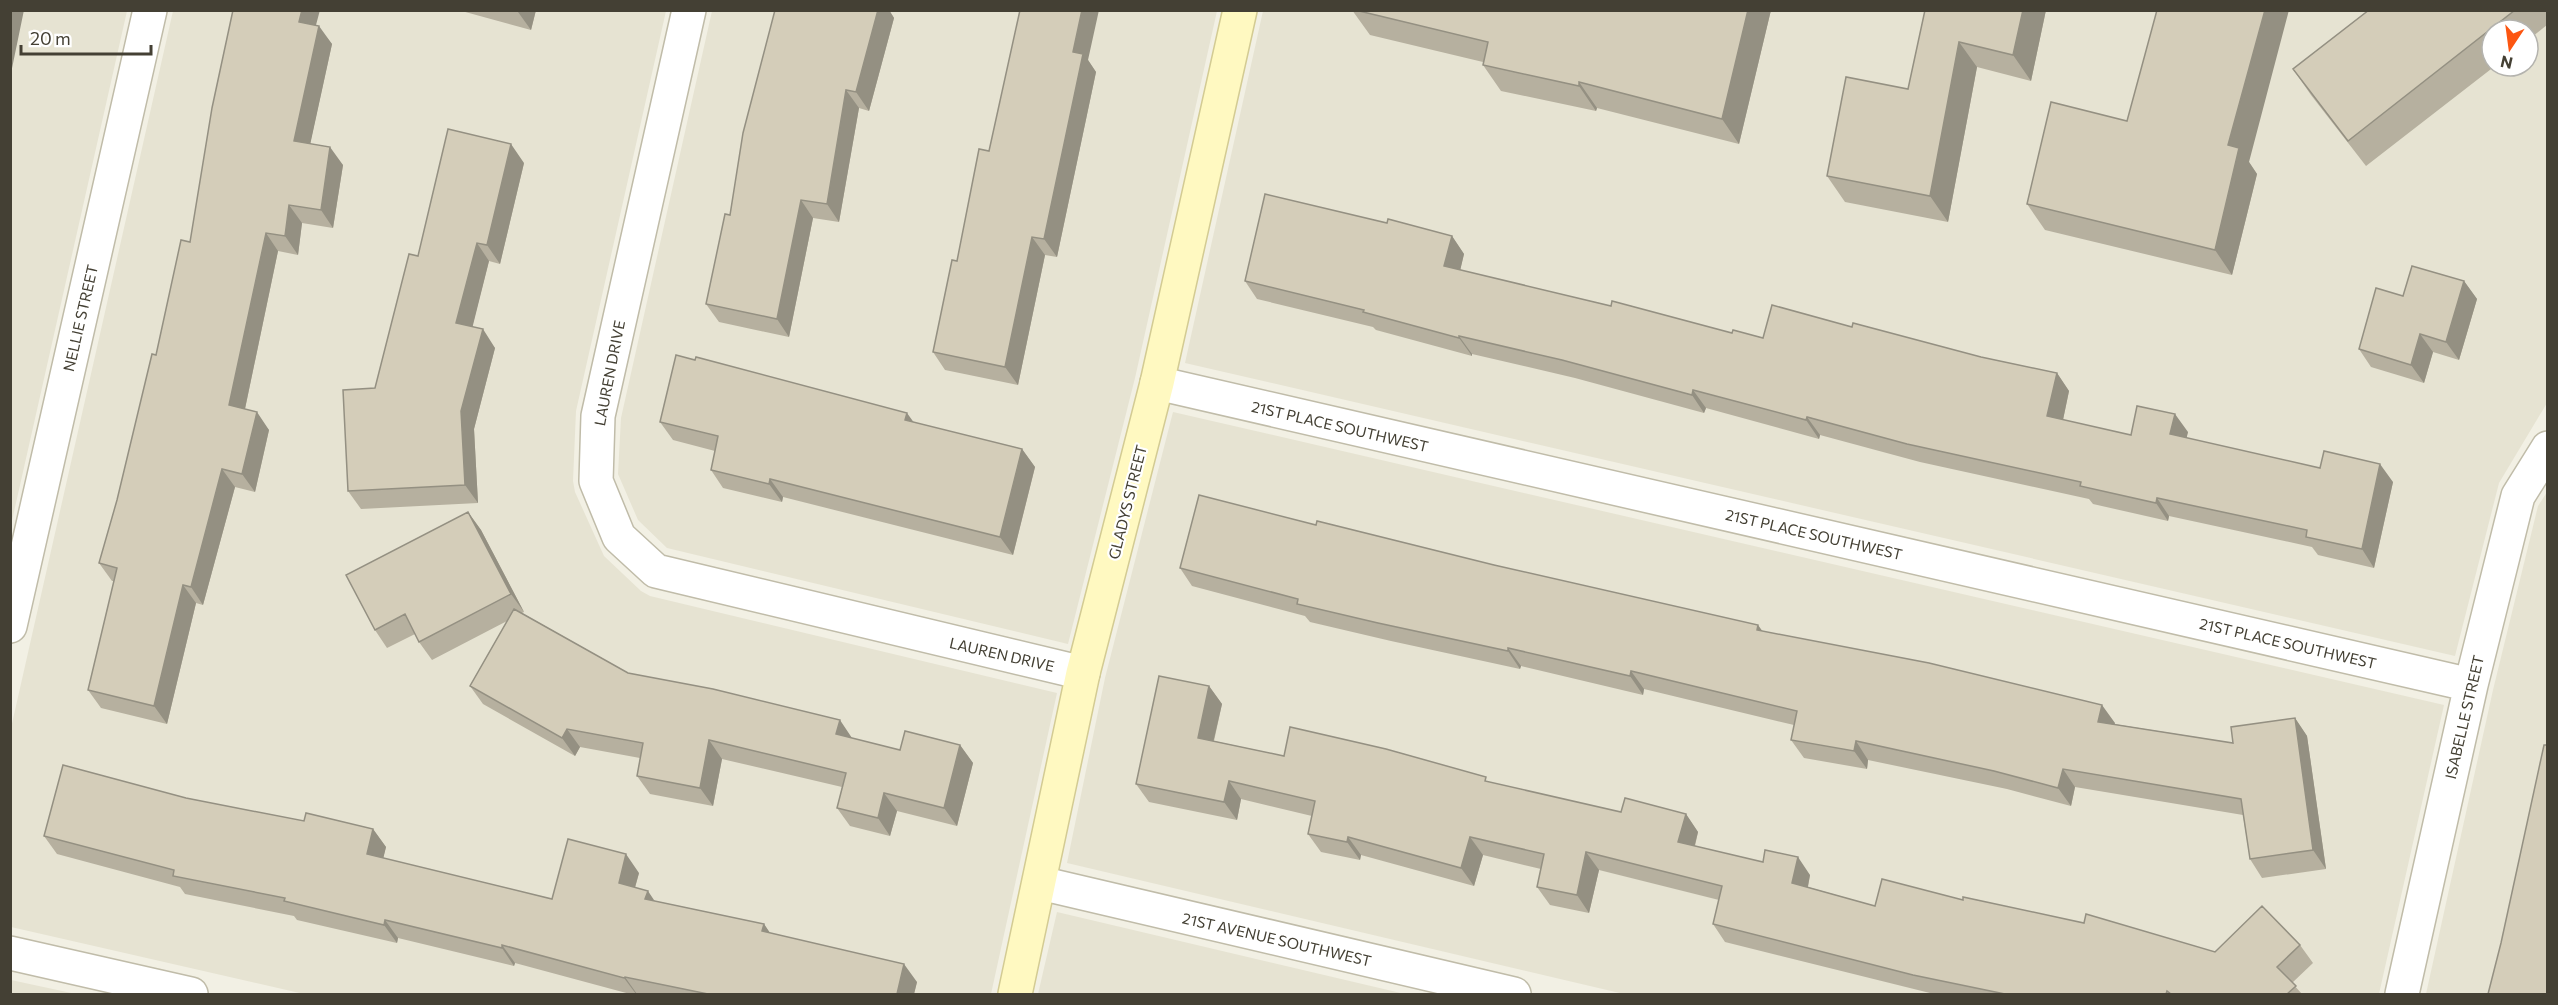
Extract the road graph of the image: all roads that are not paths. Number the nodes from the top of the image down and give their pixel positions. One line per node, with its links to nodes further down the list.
1 (150, 10): 6 (street, NELLIE STREET)
2 (689, 10): 7 (street, LAUREN DRIVE)
3 (1240, 10): 4 (street, GLADYS STREET)
4 (1157, 383): 7 (street, GLADYS STREET); 8 (street, 21ST PLACE SOUTHWEST)
5 (2547, 448): 8 (street, ISABELLE STREET)
6 (10, 626)
7 (1083, 674): 9 (street, GLADYS STREET)
8 (2471, 685): 14 (street, ISABELLE STREET)
9 (1041, 882): 12 (street, GLADYS STREET); 13 (street, 21ST AVENUE SOUTHWEST)
10 (10, 953): 11 (street)
11 (191, 994)
12 (1015, 994)
13 (1514, 994)
14 (2402, 994)

